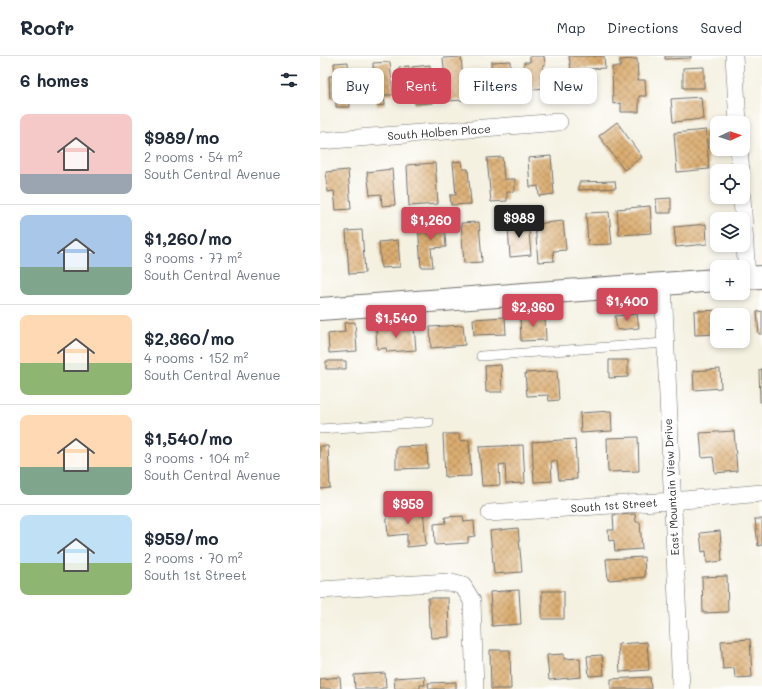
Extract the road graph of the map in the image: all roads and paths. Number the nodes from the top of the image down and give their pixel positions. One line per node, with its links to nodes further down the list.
1 (734, 56): 2 (street)
2 (738, 116)
3 (559, 122): 4 (street, South Holben Place)
4 (320, 141)
5 (743, 204): 6 (street)
6 (751, 277)
7 (710, 281): 8 (street)
8 (663, 284): 9 (street); 10 (street, East Mountain View Drive)
9 (320, 309)
10 (665, 343): 11 (lane); 15 (street, East Mountain View Drive)
11 (481, 356)
12 (429, 422): 13 (lane)
13 (320, 429)
14 (762, 493): 15 (street, South 1st Street)
15 (672, 501): 16 (street, South 1st Street); 19 (street, East Mountain View Drive)
16 (490, 513)
17 (320, 590): 18 (street)
18 (475, 689)
19 (681, 689)

